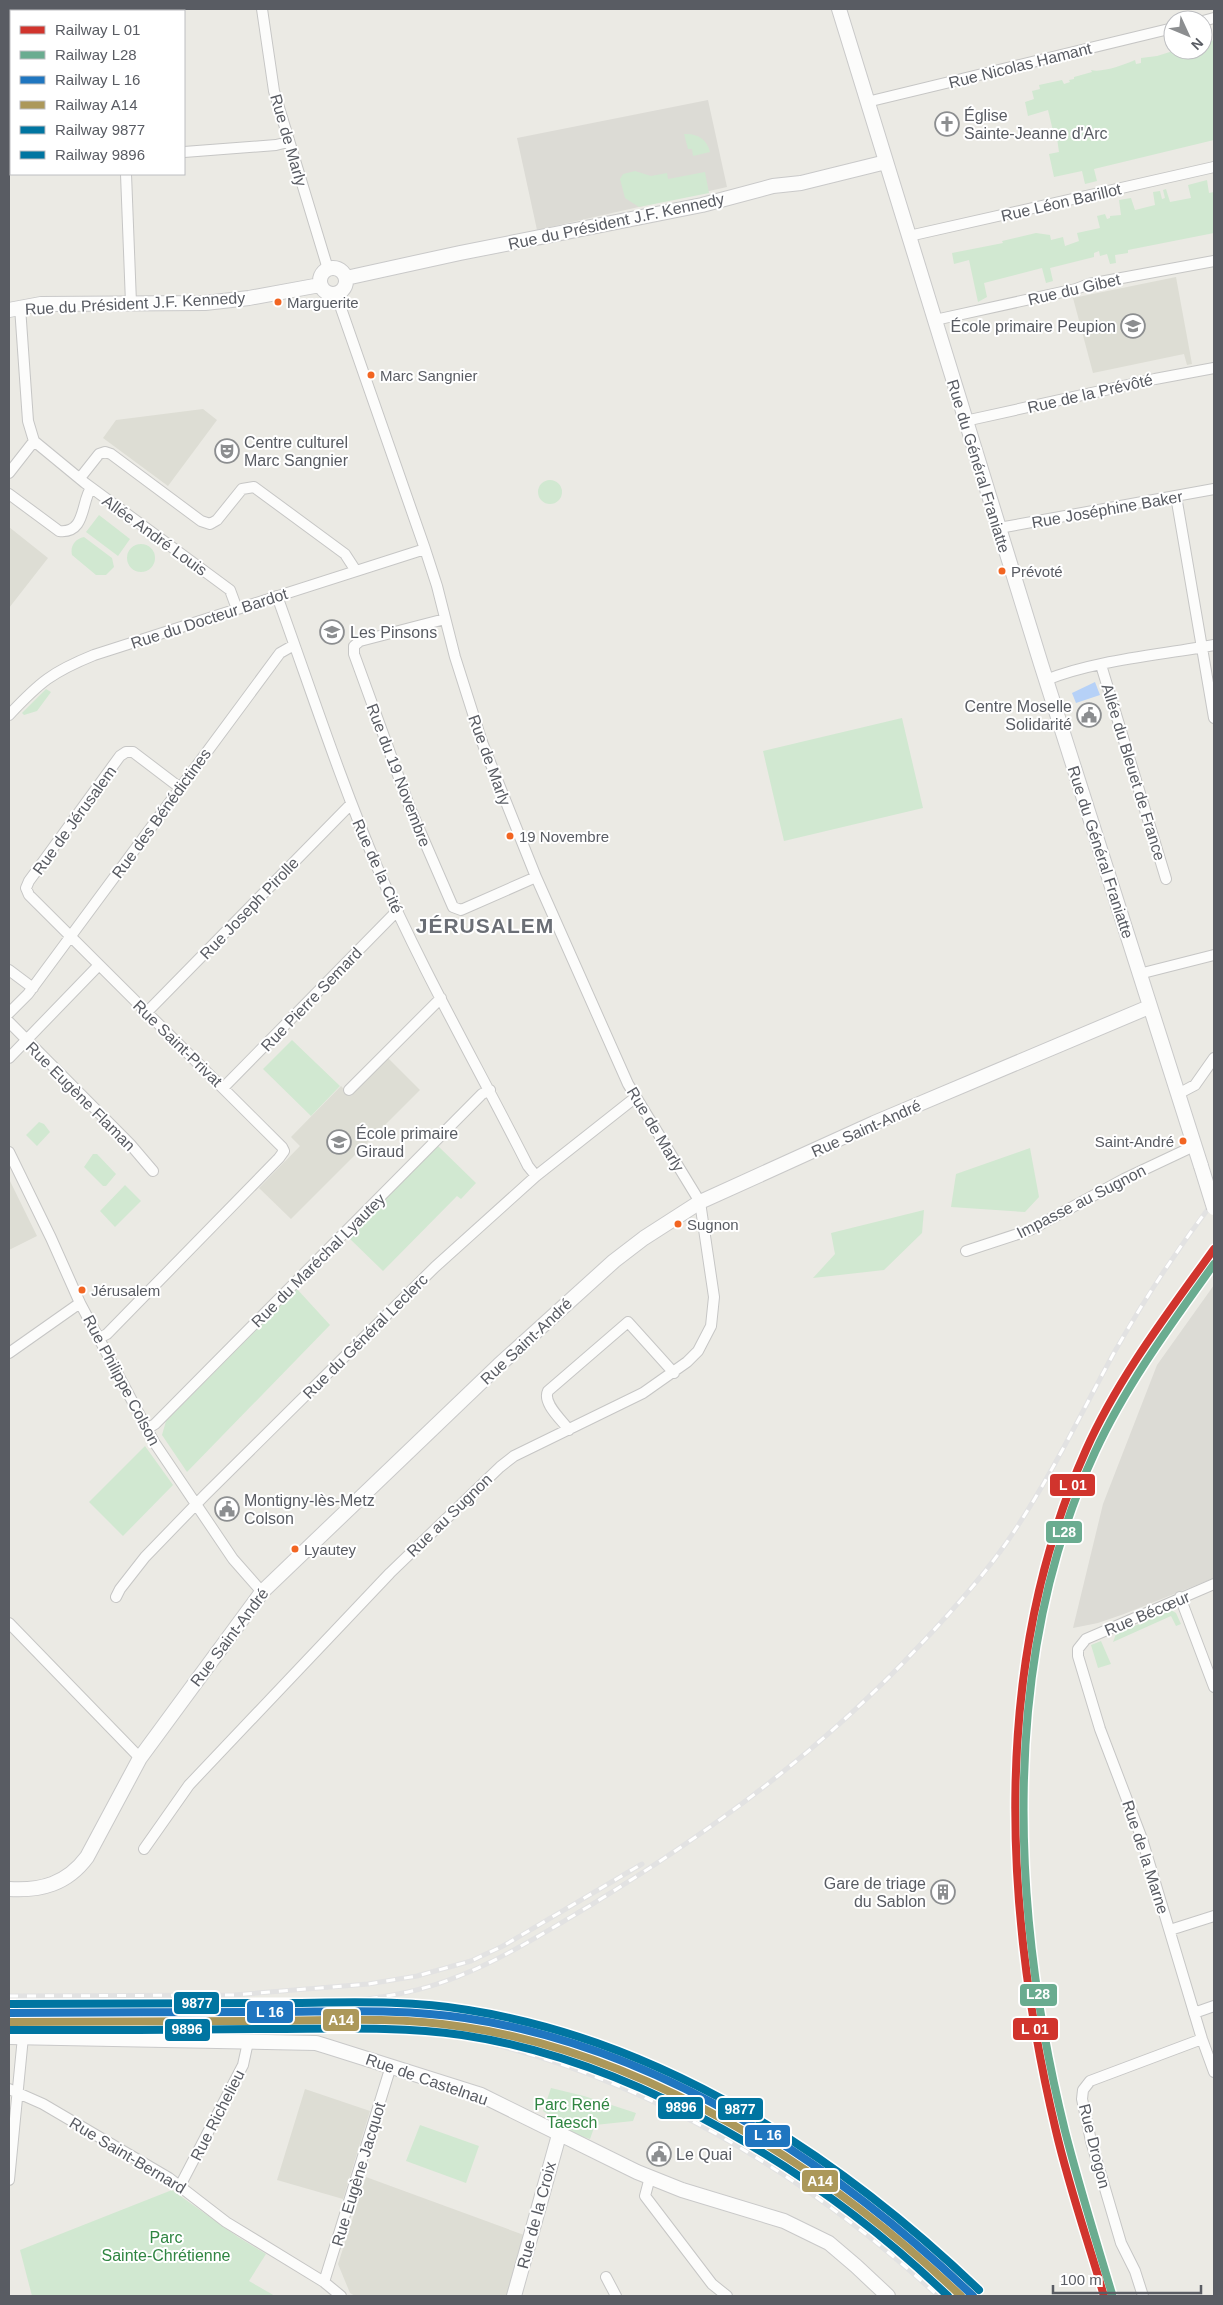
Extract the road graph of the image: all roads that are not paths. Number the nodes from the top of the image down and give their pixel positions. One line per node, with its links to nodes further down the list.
1 (262, 9): 5 (street, Rue de Marly)
2 (839, 9): 4 (street, Rue du Général Franiatte)
3 (1163, 30): 4 (street, Rue Nicolas Hamant)
4 (867, 102): 7 (street, Rue du Général Franiatte)
5 (288, 142): 6 (street); 12 (street, Rue de Marly)
6 (185, 152)
7 (886, 162): 10 (street, Rue du Général Franiatte); 13 (street, Rue du Président J.F. Kennedy)
8 (1214, 167): 10 (street, Rue Léon Barillot)
9 (126, 175): 16 (street)
10 (909, 236): 18 (street, Rue du Général Franiatte)
11 (1214, 261): 18 (street, Rue du Gibet)
12 (328, 268): 13 (street); 14 (street)
13 (346, 278): 15 (street)
14 (320, 285): 15 (street); 16 (street, Rue du Président J.F. Kennedy)
15 (336, 294): 29 (street, Rue de Marly)
16 (131, 303): 17 (street, Rue du Président J.F. Kennedy)
17 (14, 309): 21 (street)
18 (935, 320): 20 (street, Rue du Général Franiatte)
19 (1214, 368): 20 (street, Rue de la Prévôté)
20 (965, 421): 28 (street, Rue du Général Franiatte)
21 (34, 441): 22 (street); 23 (street)
22 (9, 473)
23 (80, 478): 24 (street); 30 (street)
24 (91, 488): 26 (street, Allée André Louis); 32 (street, Allée André Louis)
25 (1214, 489): 27 (street, Rue Joséphine Baker)
26 (9, 494)
27 (1176, 496): 28 (street, Rue Joséphine Baker); 36 (street)
28 (999, 528): 38 (street, Rue du Général Franiatte)
29 (425, 549): 30 (street, Rue du Docteur Bardot); 33 (street, Rue de Marly)
30 (356, 571): 31 (street, Rue du Docteur Bardot)
31 (277, 596): 32 (street, Rue du Docteur Bardot); 34 (street, Rue de la Cité)
32 (237, 609): 39 (street, Rue du Docteur Bardot)
33 (446, 619): 43 (street, Rue de Marly); 43 (street, Rue du 19 Novembre)
34 (294, 644): 41 (street, Rue des Bénédictines); 42 (street, Rue de la Cité)
35 (1214, 645): 36 (street)
36 (1202, 648): 37 (street); 40 (street)
37 (1101, 665): 38 (street); 44 (street, Allée du Bleuet de France)
38 (1046, 680): 50 (street, Rue du Général Franiatte)
39 (9, 714)
40 (1214, 718)
41 (179, 787): 46 (street, Rue des Bénédictines); 46 (street, Rue de Jérusalem)
42 (351, 804): 45 (street, Rue de la Cité); 54 (street, Rue Joseph Pirolle)
43 (536, 877): 64 (street, Rue de Marly)
44 (1166, 878)
45 (398, 910): 52 (street, Rue de la Cité); 60 (street, Rue Pierre Semard)
46 (70, 937): 48 (street, Rue Saint-Privat); 51 (street, Rue des Bénédictines)
47 (1214, 955): 50 (street)
48 (99, 965): 54 (street, Rue Saint-Privat); 57 (street)
49 (9, 970): 51 (street)
50 (1139, 974): 53 (street, Rue du Général Franiatte)
51 (33, 988): 55 (street, Rue des Bénédictines)
52 (441, 998): 61 (street); 62 (street, Rue de la Cité)
53 (1150, 1007): 63 (street, Rue du Général Franiatte); 69 (street, Rue Saint-André)
54 (147, 1012): 60 (street, Rue Saint-Privat)
55 (9, 1013)
56 (9, 1022): 57 (street, Rue Eugène Flaman)
57 (26, 1040): 58 (street); 67 (street, Rue Eugène Flaman)
58 (9, 1058)
59 (1214, 1058): 63 (street)
60 (224, 1088): 73 (street, Rue Saint-Privat)
61 (349, 1090)
62 (490, 1090): 68 (street, Rue de la Cité); 76 (street, Rue du Maréchal Lyautey)
63 (1178, 1094): 65 (street, Rue du Général Franiatte)
64 (636, 1097): 68 (street, Rue du Général Leclerc); 69 (street, Rue de Marly)
65 (1194, 1146): 70 (street, Rue du Général Franiatte, bridge); 71 (street, Impasse au Sugnon)
66 (9, 1152): 72 (street, Rue Philippe Colson)
67 (153, 1171)
68 (536, 1176): 78 (street, Rue du Général Leclerc)
69 (700, 1202): 75 (street, Rue au Sugnon); 80 (street, Rue Saint-André)
70 (1214, 1208)
71 (966, 1251)
72 (80, 1303): 73 (street, Rue Philippe Colson); 74 (street)
73 (99, 1338): 76 (street, Rue Philippe Colson)
74 (9, 1354)
75 (674, 1372): 77 (street, Rue au Sugnon); 77 (street)
76 (147, 1429): 78 (street, Rue Philippe Colson)
77 (569, 1430): 87 (street, Rue au Sugnon)
78 (196, 1504): 80 (street, Rue Philippe Colson); 81 (street, Rue du Général Leclerc)
79 (1214, 1584): 82 (street, Rue Bécœur)
80 (262, 1592): 86 (street, Rue Saint-André)
81 (116, 1597)
82 (1180, 1598): 84 (street, Rue Bécœur); 85 (street)
83 (9, 1622): 86 (street)
84 (1081, 1644): 90 (street, Rue de la Marne)
85 (1214, 1688)
86 (140, 1758): 88 (street, Rue Saint-André)
87 (144, 1849)
88 (9, 1889)
89 (1214, 1916): 90 (street)
90 (1170, 1930): 92 (street, Rue de la Marne)
91 (1214, 2006): 92 (street)
92 (1194, 2013): 95 (street, Rue de la Marne)
93 (9, 2037): 94 (street, Rue de Castelnau)
94 (23, 2037): 96 (street, Rue de Castelnau); 99 (street)
95 (1202, 2039): 98 (street, Rue de la Marne); 111 (street, Rue Drogon)
96 (248, 2042): 97 (street, Rue de Castelnau); 103 (street, Rue Richelieu)
97 (391, 2066): 100 (street, Rue de Castelnau); 105 (street, Rue Eugène Jacquot)
98 (1214, 2072)
99 (14, 2091): 102 (street); 103 (street, Rue Saint-Bernard)
100 (559, 2135): 101 (street, Rue de Castelnau); 108 (street, Rue de la Croix)
101 (650, 2177): 106 (street); 110 (street, Rue de Castelnau)
102 (9, 2180)
103 (180, 2186): 105 (street, Rue Saint-Bernard)
104 (606, 2277): 109 (street)
105 (324, 2282): 107 (street, Rue Saint-Bernard)
106 (720, 2294)
107 (341, 2296)
108 (514, 2296)
109 (616, 2296)
110 (888, 2296)
111 (1143, 2296)

